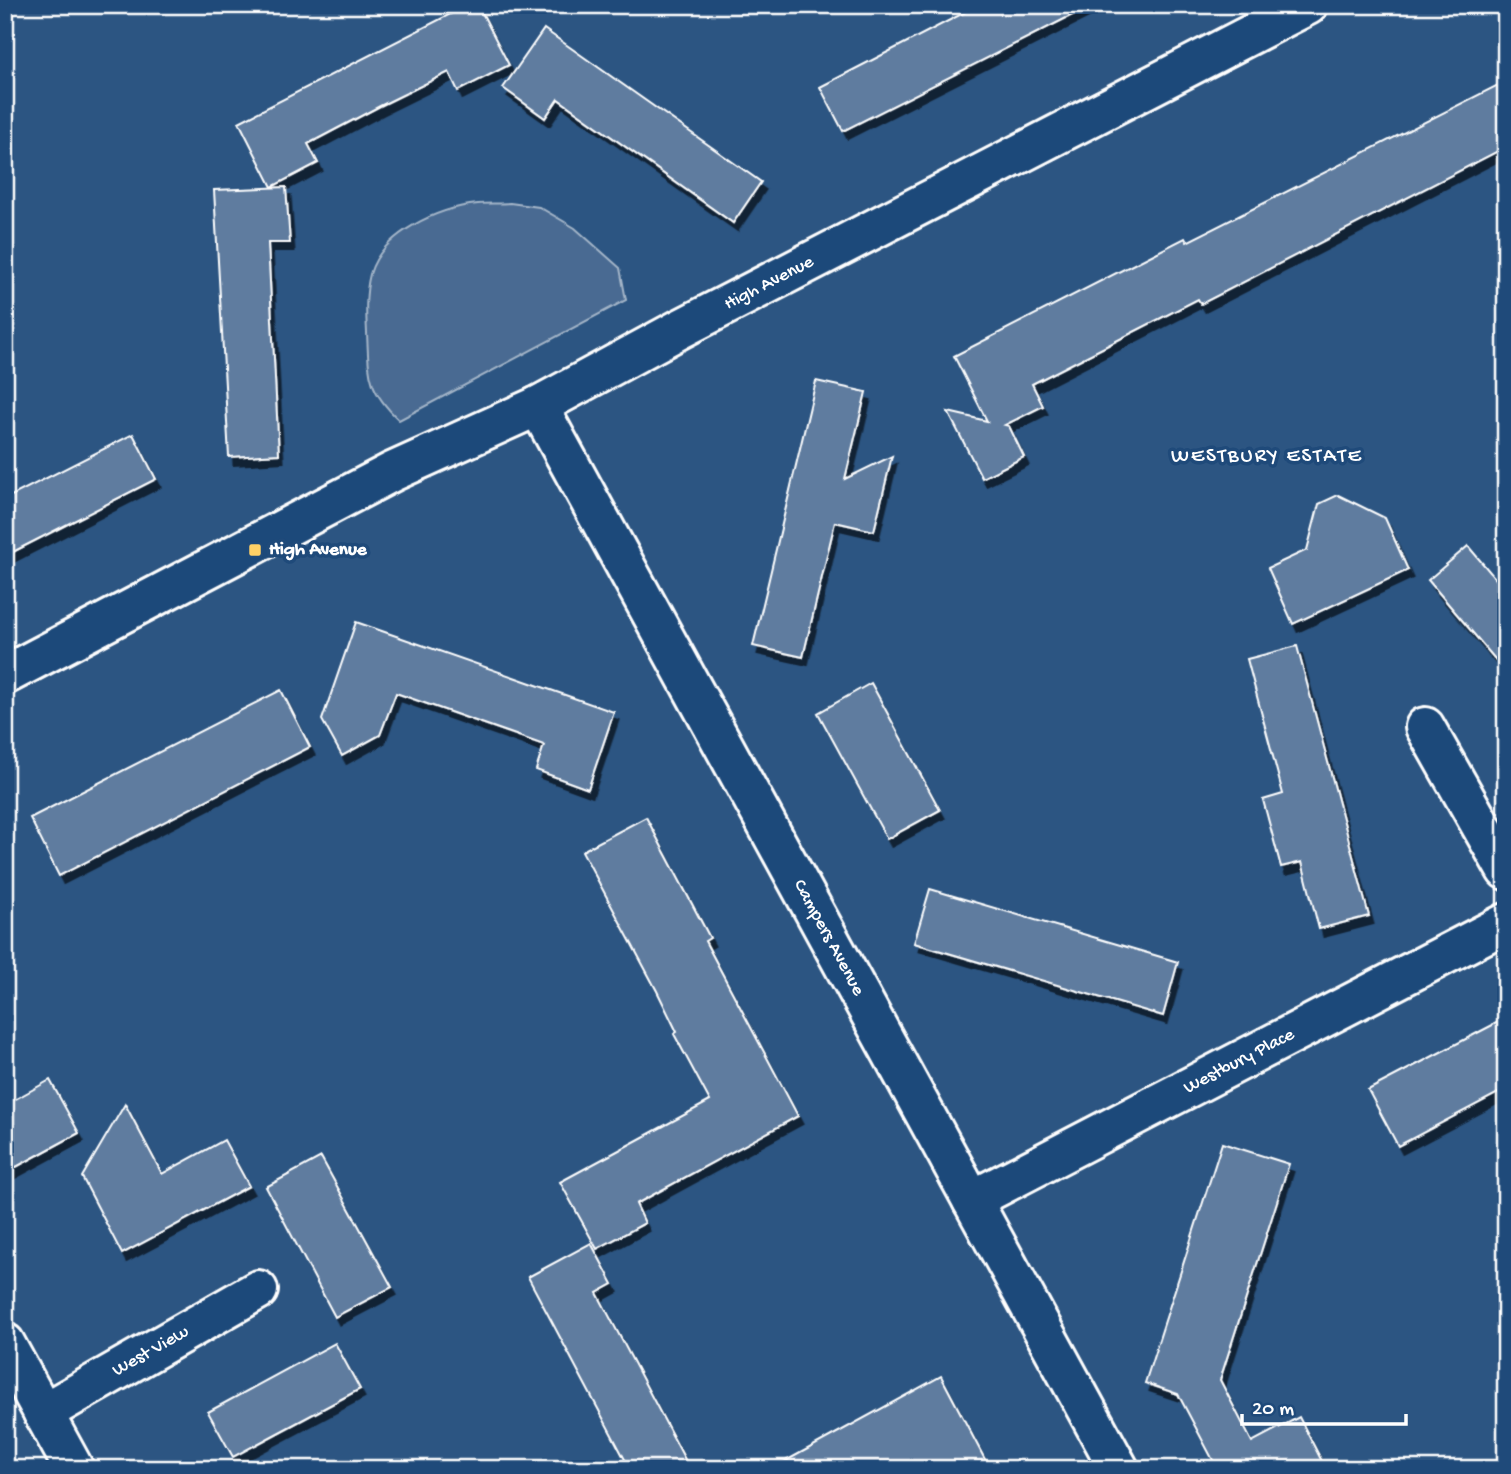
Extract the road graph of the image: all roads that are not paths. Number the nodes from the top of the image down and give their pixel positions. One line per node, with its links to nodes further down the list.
1 (1308, 5): 2 (street, High Avenue)
2 (538, 406): 3 (street, High Avenue); 7 (street, Campers Avenue)
3 (5, 675)
4 (1425, 727): 5 (street)
5 (1506, 870)
6 (1506, 923): 7 (street, Westbury Place)
7 (972, 1200): 12 (street, Campers Avenue)
8 (258, 1290): 10 (street, West View)
9 (5, 1343): 10 (street)
10 (43, 1413): 11 (street)
11 (74, 1469)
12 (1119, 1469)

